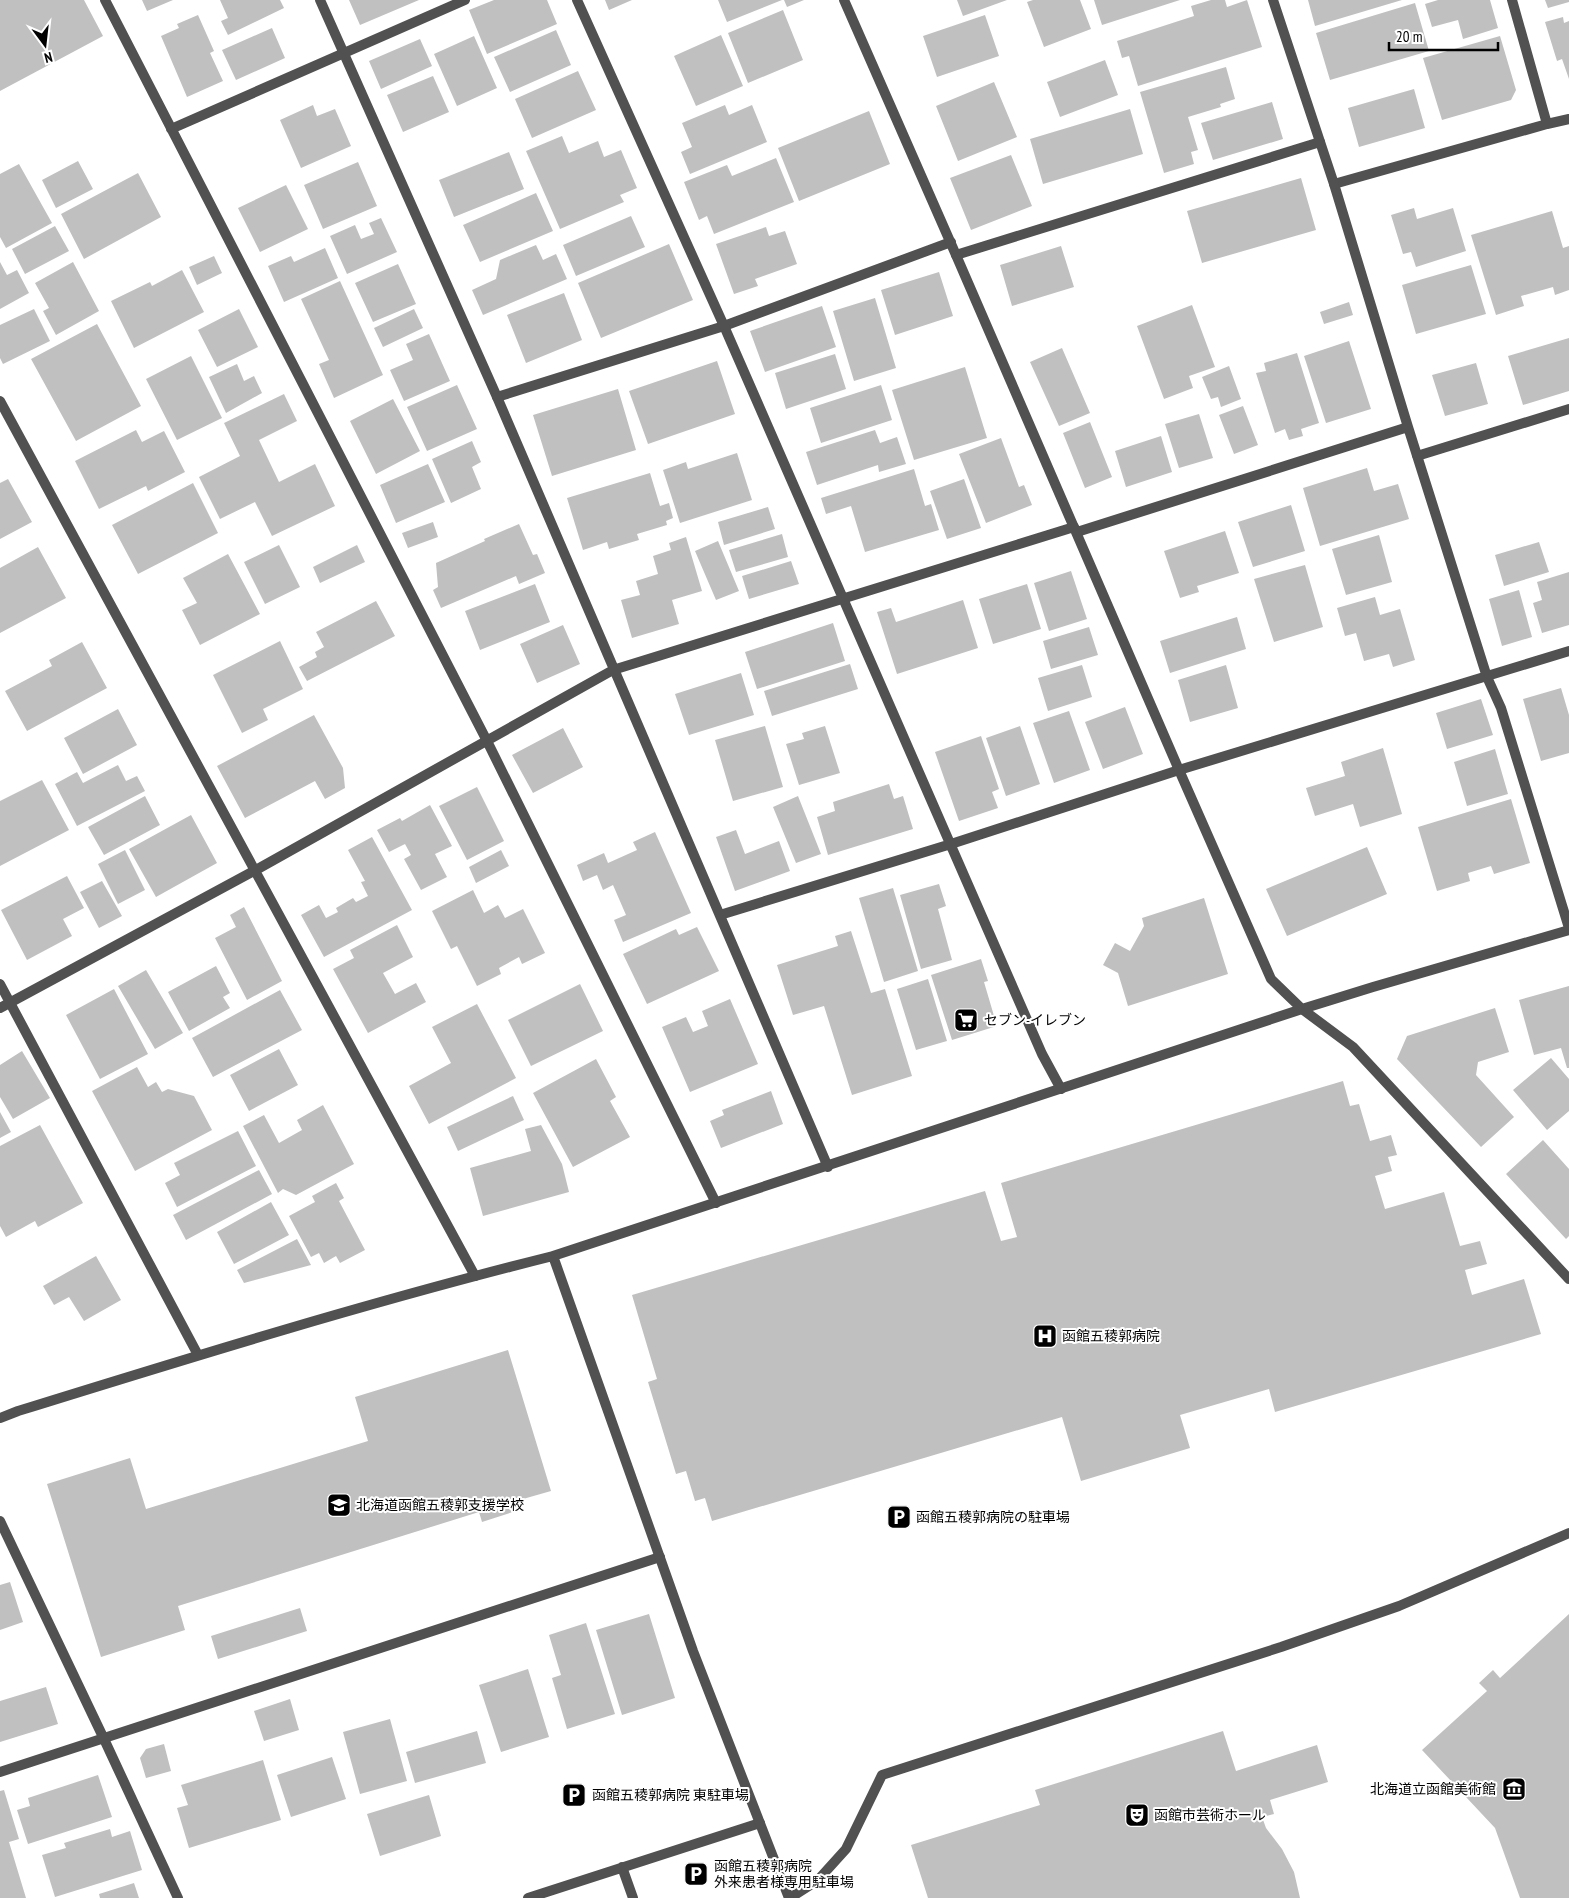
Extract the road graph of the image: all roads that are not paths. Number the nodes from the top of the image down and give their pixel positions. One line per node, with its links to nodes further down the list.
1 (105, 0): 11 (street)
2 (320, 0): 8 (street)
3 (465, 0): 8 (street)
4 (576, 0): 16 (street)
5 (844, 0): 14 (street)
6 (1273, 0): 12 (street)
7 (1512, 0): 10 (street)
8 (343, 53): 11 (street); 17 (street)
9 (1569, 120): 10 (street)
10 (1547, 124): 13 (street)
11 (171, 129): 27 (street)
12 (1320, 142): 13 (street); 15 (street)
13 (1334, 184): 20 (street)
14 (950, 242): 15 (street); 16 (street)
15 (956, 255): 22 (street)
16 (724, 326): 17 (street); 23 (street)
17 (498, 398): 25 (street)
18 (0, 401): 30 (street)
19 (1569, 409): 21 (street)
20 (1408, 427): 21 (street); 22 (street)
21 (1417, 456): 26 (street)
22 (1076, 530): 23 (street); 28 (street)
23 (844, 598): 25 (street); 29 (street)
24 (1569, 651): 26 (street)
25 (613, 670): 27 (street); 31 (street)
26 (1487, 677): 28 (street); 32 (street)
27 (486, 741): 30 (street); 39 (street)
28 (1179, 770): 29 (street); 36 (street)
29 (951, 844): 31 (street); 37 (street)
30 (254, 871): 34 (street); 41 (street)
31 (720, 915): 38 (street)
32 (1569, 929): 36 (street)
33 (0, 984): 34 (street)
34 (10, 1002): 35 (street); 43 (street)
35 (0, 1008)
36 (1302, 1009): 37 (street); 42 (street)
37 (1061, 1090): 38 (street)
38 (828, 1167): 39 (street)
39 (716, 1203): 40 (street)
40 (553, 1256): 41 (street); 47 (street)
41 (475, 1276): 43 (street)
42 (1569, 1279)
43 (198, 1356): 44 (street)
44 (0, 1418)
45 (0, 1520): 48 (street)
46 (1569, 1533): 55 (street)
47 (660, 1556): 48 (street); 50 (street)
48 (104, 1738): 49 (street); 52 (street)
49 (0, 1772)
50 (760, 1823): 51 (street); 55 (street)
51 (622, 1868): 53 (street); 54 (street)
52 (178, 1898)
53 (528, 1898)
54 (632, 1898)
55 (790, 1898)

